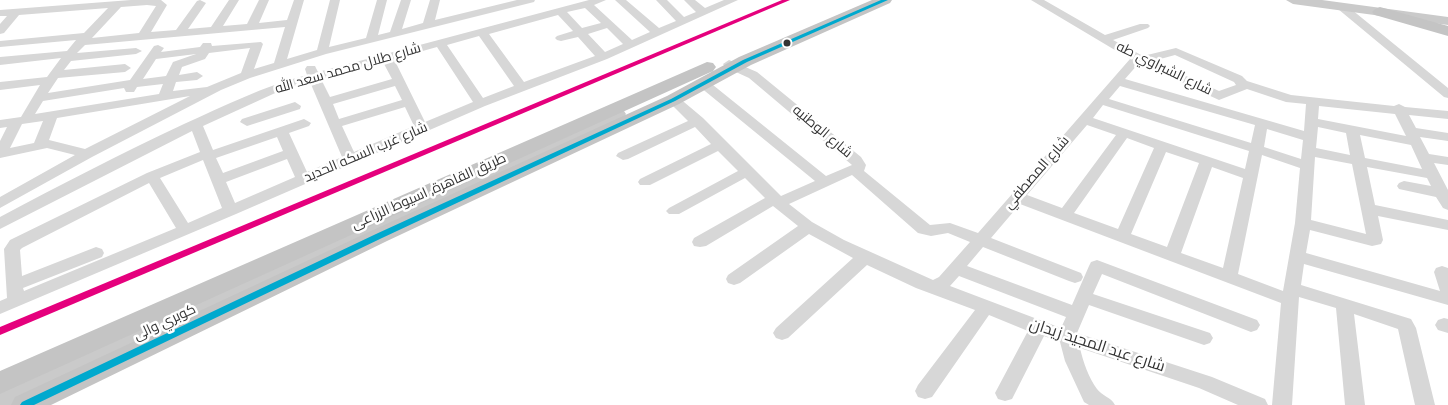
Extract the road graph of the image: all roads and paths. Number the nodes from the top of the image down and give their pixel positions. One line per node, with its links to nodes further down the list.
1 (234, 0): 48 (street)
2 (264, 0): 37 (street)
3 (299, 0): 33 (street)
4 (335, 0): 56 (street)
5 (382, 0): 50 (street)
6 (406, 0): 44 (street)
7 (435, 0): 35 (street)
8 (481, 0): 29 (street)
9 (530, 0): 19 (street, شارع طلال محمد سعد الله)
10 (601, 0): 23 (street, شارع طلال محمد سعد الله)
11 (620, 0): 42 (street)
12 (661, 0): 32 (street)
13 (689, 0): 28 (street)
14 (733, 0): 28 (street, شارع غرب السكه الحديد)
15 (858, 0): 131 (highway, طريق القاهرة, اسيوط الزراعى)
16 (885, 0): 64 (highway, طريق القاهرة, اسيوط الزراعى)
17 (1036, 0): 49 (street, شارع الشبراوي طه)
18 (1292, 0): 21 (main road)
19 (515, 2): 29 (street, شارع طلال محمد سعد الله)
20 (201, 3): 43 (street)
21 (1346, 3): 26 (main road); 30 (main road); 80 (street)
22 (118, 4): 24 (street); 45 (street); 47 (street)
23 (587, 4): 25 (street, شارع طلال محمد سعد الله); 34 (street)
24 (16, 12): 27 (street); 38 (street)
25 (560, 12): 40 (street, شارع طلال محمد سعد الله); 41 (street)
26 (1380, 12): 31 (main road); 39 (highway)
27 (0, 13)
28 (704, 13): 32 (street, شارع غرب السكه الحديد)
29 (479, 14): 35 (street, شارع طلال محمد سعد الله)
30 (1448, 14)
31 (1448, 21)
32 (683, 22): 42 (street, شارع غرب السكه الحديد)
33 (292, 23): 37 (street); 63 (street)
34 (609, 24): 41 (street); 54 (street)
35 (428, 26): 44 (street, شارع طلال محمد سعد الله)
36 (1144, 26): 49 (street)
37 (250, 27): 48 (street)
38 (0, 31)
39 (1448, 31)
40 (482, 32): 51 (street, شارع طلال محمد سعد الله); 78 (street)
41 (580, 32): 46 (street); 60 (street)
42 (658, 33): 54 (street, شارع غرب السكه الحديد)
43 (179, 34): 45 (street); 48 (street)
44 (395, 34): 50 (street, شارع طلال محمد سعد الله)
45 (142, 37): 47 (street)
46 (561, 38)
47 (84, 39): 52 (street); 57 (street)
48 (210, 39): 58 (street); 67 (street); 68 (street)
49 (1104, 39): 61 (street, شارع الشبراوي طه)
50 (371, 40): 56 (street, شارع طلال محمد سعد الله)
51 (440, 43): 59 (street, شارع طلال محمد سعد الله); 89 (street)
52 (0, 44)
53 (160, 44): 58 (street)
54 (631, 45): 60 (street, شارع غرب السكه الحديد)
55 (136, 51): 57 (street)
56 (322, 52): 65 (street, شارع طلال محمد سعد الله)
57 (68, 56): 62 (street); 76 (street)
58 (153, 56): 71 (street)
59 (387, 57): 65 (street, شارع طلال محمد سعد الله); 72 (street)
60 (603, 57): 78 (street, شارع غرب السكه الحديد)
61 (1140, 59): 73 (street, شارع المصطفي); 74 (street); 74 (street, شارع الشبراوي طه)
62 (0, 61)
63 (280, 63): 65 (street, شارع طلال محمد سعد الله); 68 (street, شارع طلال محمد سعد الله)
64 (737, 64): 70 (highway, طريق القاهرة, اسيوط الزراعى); 132 (street, شارع الوطنيه)
65 (310, 67): 87 (street); 90 (street, شارع طلال محمد سعد الله)
66 (125, 68): 76 (street)
67 (173, 74): 69 (street); 71 (street); 81 (street)
68 (246, 75): 77 (street, شارع طلال محمد سعد الله)
69 (197, 76)
70 (707, 78): 83 (highway, طريق القاهرة, اسيوط الزراعى); 139 (street); 186 (main road, كوبري والى)
71 (137, 80): 79 (street); 86 (street)
72 (399, 81): 87 (street); 88 (street)
73 (1117, 81): 84 (street, شارع المصطفي); 102 (street)
74 (1244, 85): 85 (street)
75 (0, 86): 76 (street)
76 (46, 86): 79 (street); 82 (street); 98 (street)
77 (217, 87): 81 (street); 92 (street, شارع طلال محمد سعد الله)
78 (522, 88): 89 (street, شارع غرب السكه الحديد)
79 (93, 89): 94 (street)
80 (1448, 94)
81 (165, 95): 86 (street)
82 (0, 96)
83 (673, 100): 99 (street); 187 (highway, طريق القاهرة, اسيوط الزراعى)
84 (1099, 100): 97 (street, شارع المصطفي); 118 (street)
85 (1313, 101): 93 (street); 114 (street)
86 (120, 102): 94 (street)
87 (326, 102): 104 (street)
88 (410, 102): 104 (street); 106 (street)
89 (480, 103): 106 (street, شارع غرب السكه الحديد)
90 (235, 106): 100 (street); 105 (street, شارع طلال محمد سعد الله)
91 (295, 106): 100 (street)
92 (177, 108): 96 (street); 121 (street, شارع طلال محمد سعد الله)
93 (1399, 108): 95 (street); 110 (street)
94 (75, 110): 96 (street)
95 (1448, 115)
96 (50, 119): 98 (street); 115 (street)
97 (1083, 119): 109 (street); 143 (street, شارع المصطفي)
98 (21, 120): 103 (street); 120 (street)
99 (698, 121): 113 (street); 123 (street)
100 (247, 122): 112 (street)
101 (304, 123): 107 (street)
102 (1262, 123): 114 (street); 118 (street)
103 (0, 124)
104 (336, 124): 125 (street)
105 (196, 125): 122 (street); 126 (street, شارع طلال محمد سعد الله)
106 (422, 128): 125 (street, شارع غرب السكه الحديد)
107 (281, 130): 112 (street); 119 (street)
108 (1352, 130): 110 (street); 114 (street); 128 (street)
109 (1124, 133): 116 (street); 149 (street)
110 (1414, 137): 111 (street); 124 (street)
111 (1448, 137)
112 (258, 139): 122 (street)
113 (721, 144): 133 (street); 138 (street)
114 (1309, 144): 118 (street); 128 (street); 150 (street)
115 (40, 146): 117 (street); 121 (street)
116 (1162, 146): 127 (street); 155 (street)
117 (24, 149): 120 (street); 130 (street)
118 (1257, 149): 135 (street)
119 (291, 153): 136 (street); 137 (street)
120 (0, 154)
121 (87, 154): 145 (street, شارع طلال محمد سعد الله)
122 (208, 155): 134 (street); 136 (street)
123 (623, 156)
124 (1424, 157): 129 (street); 142 (street)
125 (350, 159): 137 (street, شارع غرب السكه الحديد)
126 (119, 161): 141 (street); 151 (street, شارع طلال محمد سعد الله)
127 (1207, 161): 135 (street); 160 (street)
128 (1358, 161): 142 (street); 146 (street)
129 (1448, 161)
130 (17, 163)
131 (494, 163): 182 (highway, طريق القاهرة, اسيوط الزراعى); 184 (main road, كوبري والى)
132 (857, 168): 139 (street); 156 (street, شارع الوطنيه)
133 (748, 172): 144 (street); 148 (street)
134 (152, 176): 141 (street); 154 (street)
135 (1251, 176): 166 (street)
136 (218, 180): 147 (street)
137 (303, 180): 147 (street, شارع غرب السكه الحديد)
138 (645, 182)
139 (826, 183): 144 (street)
140 (1404, 186): 142 (street)
141 (128, 187): 158 (street)
142 (1442, 190)
143 (1016, 197): 149 (street); 156 (street, شارع المصطفي)
144 (778, 200): 153 (street, شارع عبد المجيد زيدان); 157 (street)
145 (0, 203)
146 (1369, 209): 150 (street); 152 (street)
147 (231, 211): 154 (street, شارع غرب السكه الحديد)
148 (674, 212)
149 (1065, 215): 155 (street)
150 (1303, 223): 162 (street)
151 (0, 224)
152 (1448, 225)
153 (809, 226): 161 (street, شارع عبد المجيد زيدان); 167 (street)
154 (185, 230): 170 (street, شارع غرب السكه الحديد)
155 (1122, 236): 160 (street)
156 (980, 240): 163 (street, شارع المصطفي); 165 (street, شارع الوطنيه)
157 (700, 242)
158 (6, 252): 170 (street)
159 (96, 252): 170 (street)
160 (1172, 255): 166 (street)
161 (866, 256): 168 (street, شارع عبد المجيد زيدان); 179 (street)
162 (1297, 256): 171 (street); 172 (street)
163 (956, 268): 168 (street, شارع المصطفي); 174 (street)
164 (1442, 272): 169 (street)
165 (1075, 277)
166 (1229, 277): 171 (street)
167 (734, 279)
168 (936, 287): 176 (street, شارع عبد المجيد زيدان)
169 (1448, 289)
170 (15, 293): 175 (street, شارع غرب السكه الحديد)
171 (1291, 294): 173 (street); 190 (street)
172 (1448, 299)
173 (1344, 305): 191 (street); 192 (street)
174 (1080, 306): 177 (street); 180 (street); 181 (street)
175 (0, 308)
176 (986, 308): 178 (street, شارع عبد المجيد زيدان); 183 (street)
177 (1251, 325)
178 (1040, 328): 180 (street, شارع عبد المجيد زيدان); 185 (street)
179 (782, 333)
180 (1067, 336): 188 (street); 189 (street, شارع عبد المجيد زيدان)
181 (1204, 338)
182 (0, 383)
183 (925, 391)
184 (0, 393)
185 (1005, 393)
186 (0, 400)
187 (25, 405)
188 (1104, 405)
189 (1258, 405)
190 (1282, 405)
191 (1355, 405)
192 (1425, 405)

